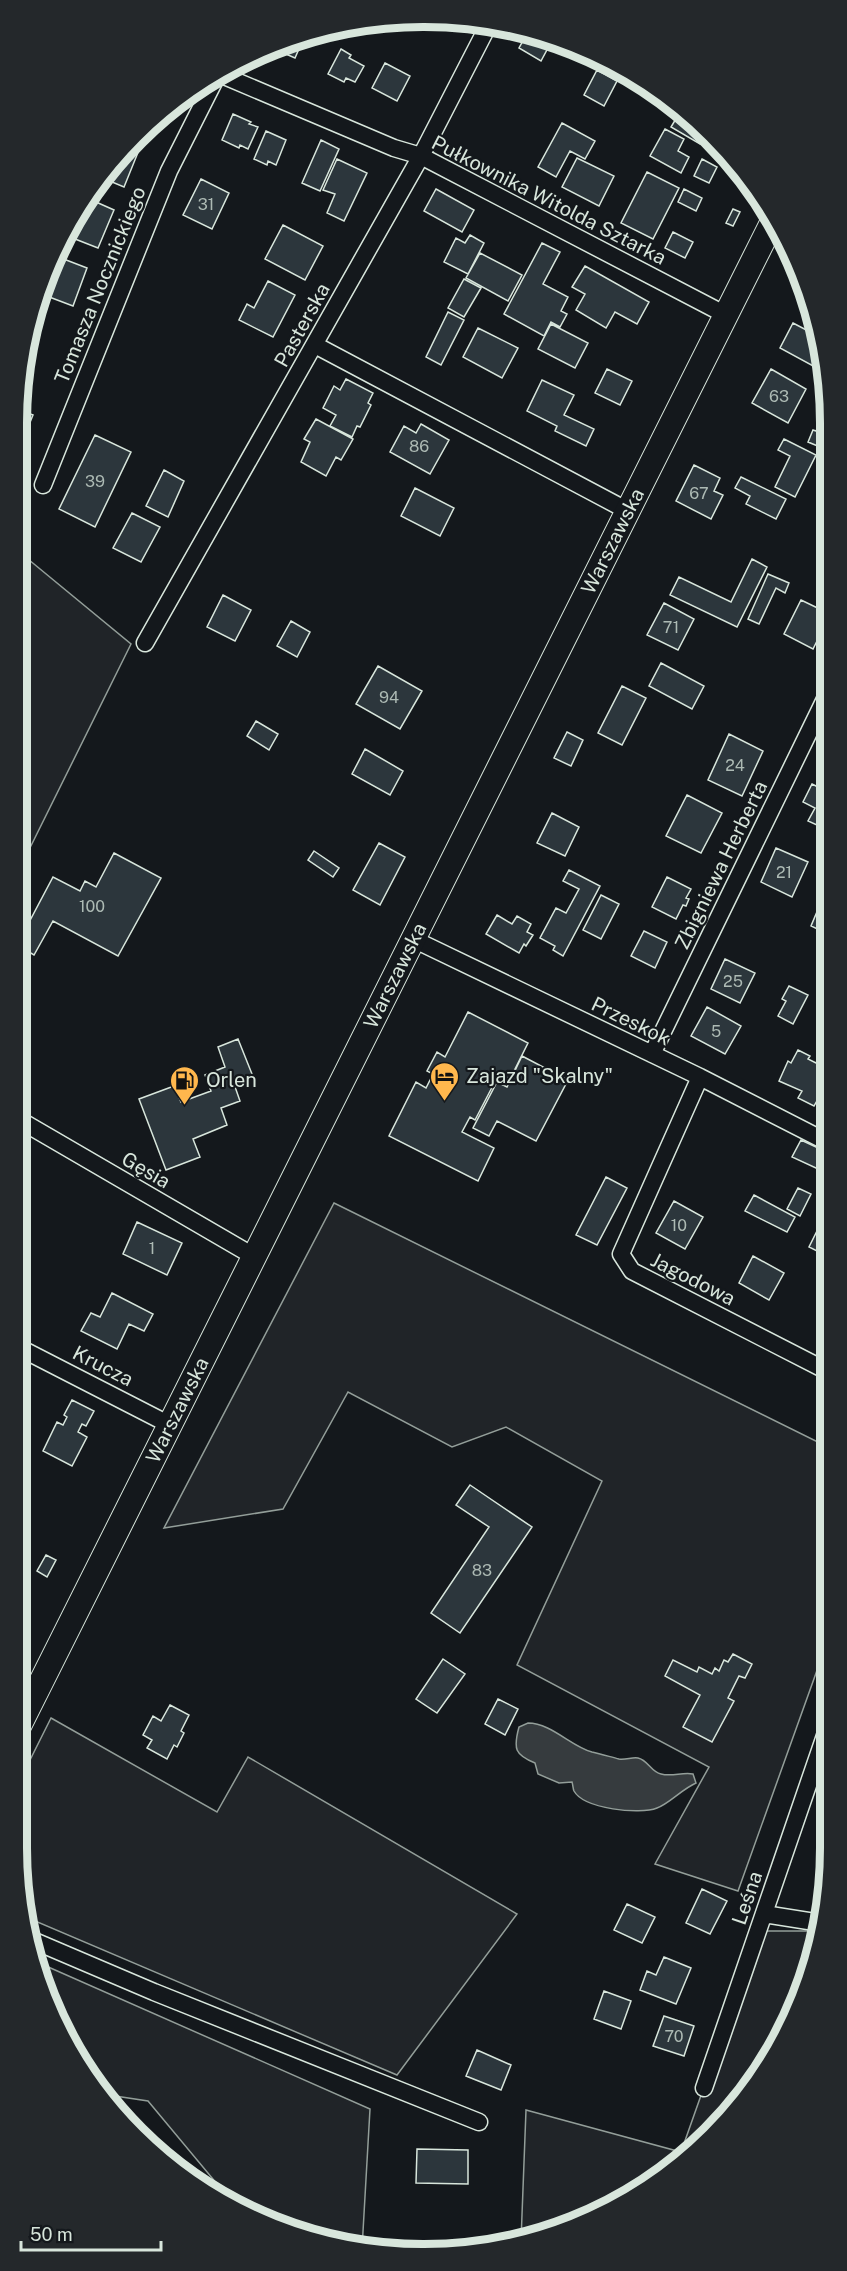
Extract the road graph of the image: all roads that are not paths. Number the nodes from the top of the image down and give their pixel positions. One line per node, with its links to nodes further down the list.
1 (485, 32): 4 (street, Pasterska)
2 (229, 78): 4 (street, Pułkownika Witolda Sztarka)
3 (210, 90): 8 (street, Tomasza Nocznickiego)
4 (421, 156): 6 (street, Pułkownika Witolda Sztarka); 7 (street, Pasterska)
5 (769, 228): 6 (street, Warszawska)
6 (726, 315): 9 (street, Warszawska)
7 (315, 345): 9 (street); 10 (street, Pasterska)
8 (43, 485)
9 (628, 510): 12 (street, Warszawska)
10 (145, 643)
11 (820, 709): 13 (street, Zbigniewa Herberta)
12 (413, 939): 13 (street, Przeskok); 17 (street, Warszawska)
13 (652, 1054): 14 (street, Przeskok)
14 (700, 1077): 16 (street, Przeskok); 19 (street, Jagodowa)
15 (27, 1124): 17 (street, Gęsia)
16 (820, 1135)
17 (255, 1257): 20 (street, Warszawska)
18 (27, 1352): 20 (street, Krucza)
19 (820, 1367)
20 (170, 1425): 21 (street, Warszawska)
21 (27, 1710)
22 (820, 1756): 23 (street, Leśna)
23 (764, 1914): 24 (street); 26 (street, Leśna)
24 (813, 1922)
25 (39, 1943): 27 (street)
26 (704, 2088)
27 (479, 2122)

